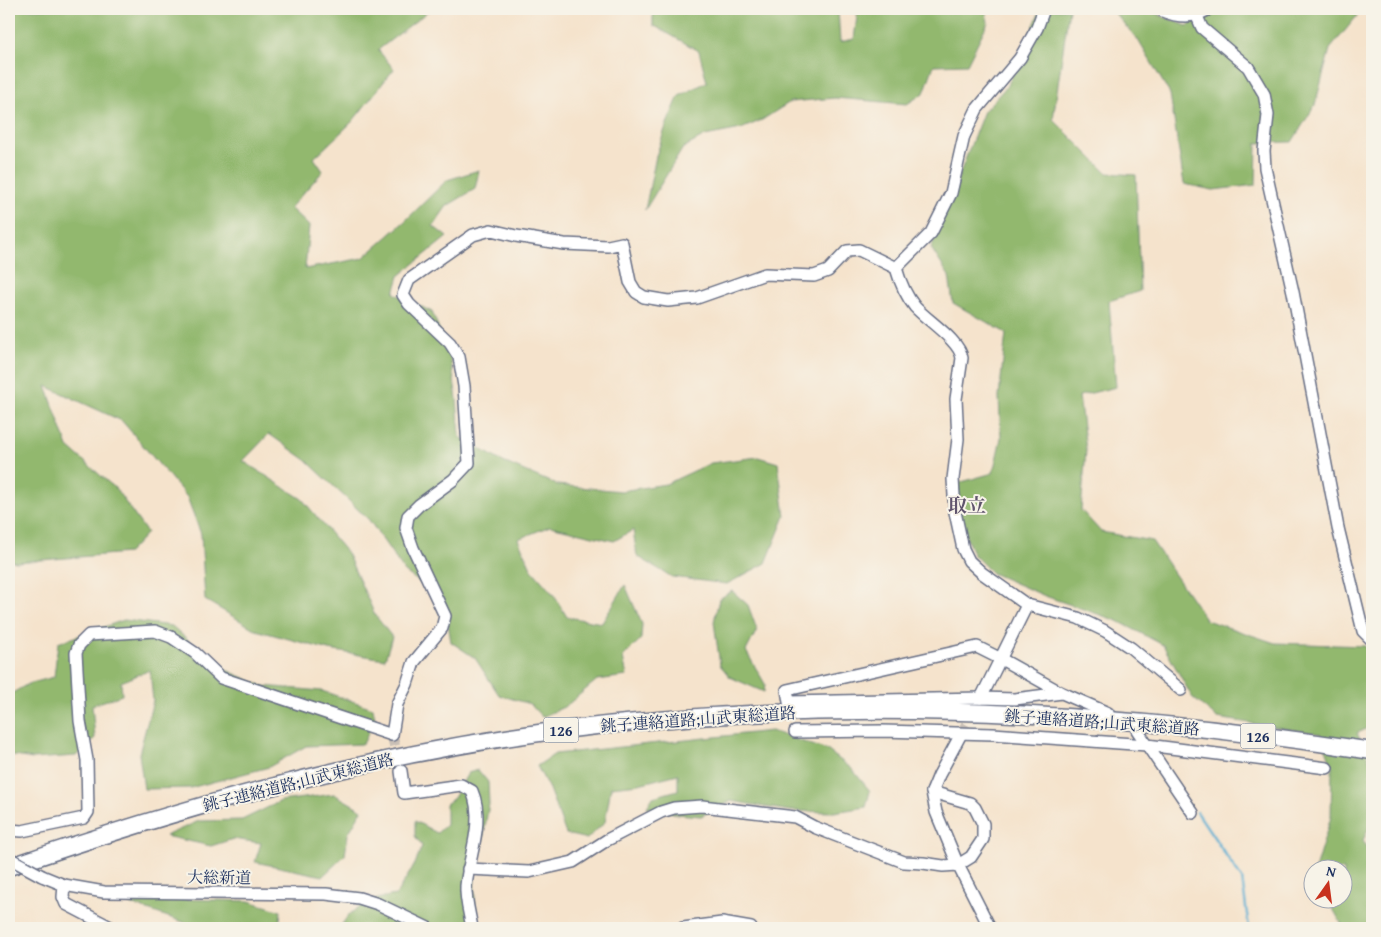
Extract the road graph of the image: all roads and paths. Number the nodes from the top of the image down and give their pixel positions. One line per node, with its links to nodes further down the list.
1 (1044, 9): 4 (street)
2 (1163, 9): 3 (main road)
3 (1200, 11): 6 (street)
4 (896, 268): 5 (street); 21 (street)
5 (1027, 604): 7 (street); 8 (street)
6 (1372, 640)
7 (1001, 659): 9 (street); 10 (street); 10 (street)
8 (1182, 690)
9 (1062, 693): 10 (street); 11 (street)
10 (981, 698)
11 (1108, 713)
12 (1136, 726): 15 (street); 16 (highway, 銚子連絡道路;山武東総道路 / 126); 24 (highway, 銚子連絡道路;山武東総道路 / 126)
13 (795, 732): 14 (street)
14 (961, 734): 15 (street); 19 (street)
15 (1147, 745): 17 (street); 20 (street)
16 (1372, 752)
17 (1327, 768)
18 (401, 771): 25 (street)
19 (932, 792): 23 (street); 23 (street)
20 (1193, 813)
21 (9, 830)
22 (9, 858): 26 (street, 大総新道, bridge)
23 (958, 865): 25 (street); 32 (street)
24 (9, 867)
25 (468, 869): 29 (street)
26 (64, 885): 27 (street); 28 (street, 大総新道)
27 (112, 928)
28 (428, 928)
29 (472, 928)
30 (683, 928): 31 (street)
31 (752, 928)
32 (990, 928)

